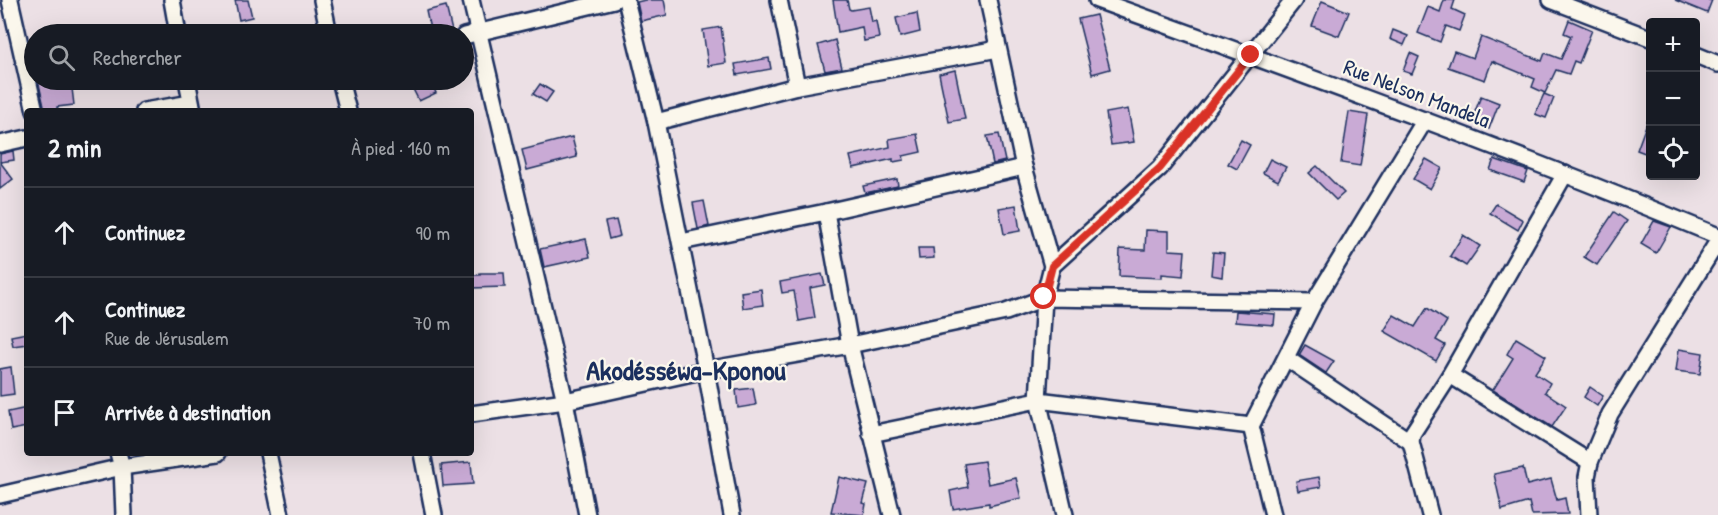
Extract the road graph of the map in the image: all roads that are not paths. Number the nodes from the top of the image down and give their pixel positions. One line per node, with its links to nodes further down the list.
1 (10, 0): 21 (street)
2 (172, 0): 12 (street)
3 (321, 0): 13 (street)
4 (471, 0): 14 (street)
5 (614, 0): 15 (street)
6 (626, 0): 31 (street)
7 (779, 0): 23 (street)
8 (988, 0): 18 (street)
9 (1096, 0): 19 (street, Rue Nelson Mandela)
10 (1294, 0): 19 (street)
11 (1551, 0): 16 (street)
12 (176, 24)
13 (327, 24)
14 (471, 24)
15 (474, 34)
16 (1646, 36)
17 (474, 47): 48 (street)
18 (998, 49): 23 (street); 34 (street)
19 (1251, 55): 30 (street, Rue Nelson Mandela); 40 (street)
20 (1700, 57): 22 (street)
21 (24, 62)
22 (1718, 64)
23 (797, 86): 31 (street)
24 (30, 90): 28 (street)
25 (189, 90): 27 (street)
26 (343, 90): 29 (street)
27 (192, 107)
28 (34, 108)
29 (347, 108)
30 (1425, 120): 35 (street, Rue Nelson Mandela); 42 (street)
31 (656, 122): 39 (street)
32 (24, 139): 33 (street)
33 (0, 144)
34 (1024, 167): 36 (street); 40 (street)
35 (1565, 174): 37 (street, Rue Nelson Mandela); 46 (street)
36 (826, 212): 39 (street); 43 (street)
37 (1718, 236)
38 (1718, 241): 57 (street)
39 (681, 242): 45 (street)
40 (1052, 266): 41 (street)
41 (1044, 297): 42 (street); 43 (street); 47 (street)
42 (1314, 302): 44 (street)
43 (850, 345): 45 (street); 51 (street)
44 (1286, 358): 50 (street); 52 (street)
45 (706, 370): 48 (street); 63 (street)
46 (1450, 375): 52 (street); 57 (street)
47 (1038, 400): 50 (street); 51 (street); 65 (street)
48 (565, 401): 49 (street); 62 (street)
49 (474, 414)
50 (1251, 426): 66 (street)
51 (871, 434): 64 (street)
52 (1411, 442): 67 (street)
53 (176, 456): 56 (street)
54 (269, 456): 60 (street)
55 (423, 456): 61 (street)
56 (120, 460): 58 (street); 59 (street)
57 (1590, 462): 68 (street)
58 (0, 495)
59 (124, 515)
60 (281, 515)
61 (434, 515)
62 (587, 515)
63 (732, 515)
64 (892, 515)
65 (1065, 515)
66 (1273, 515)
67 (1430, 515)
68 (1589, 515)

